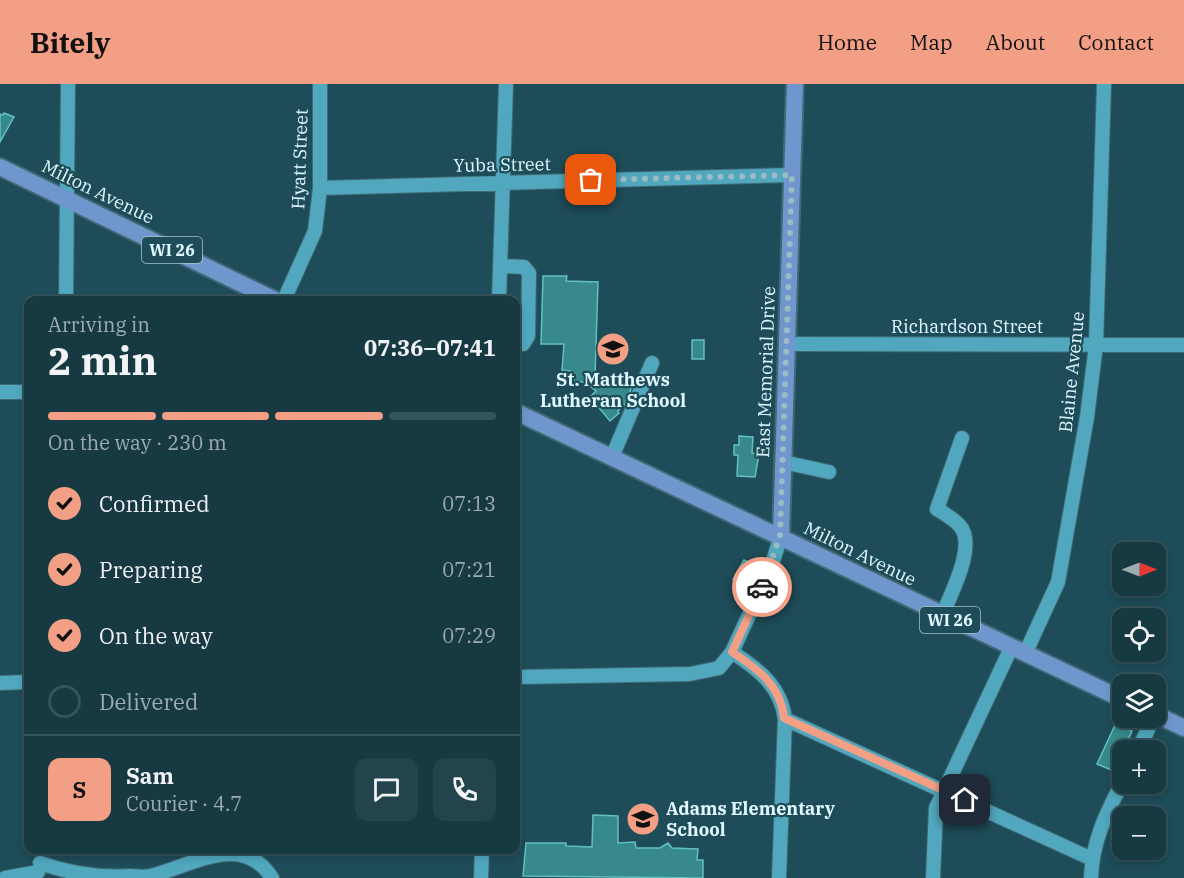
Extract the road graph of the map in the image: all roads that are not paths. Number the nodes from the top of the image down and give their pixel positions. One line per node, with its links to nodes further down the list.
1 (320, 84): 9 (street, Hyatt Street)
2 (506, 84): 8 (street)
3 (795, 84): 7 (main road, East Memorial Drive)
4 (1104, 84): 18 (street, Blaine Avenue)
5 (66, 85): 10 (street)
6 (0, 167): 10 (main road, Milton Avenue / WI 26)
7 (792, 175): 8 (street, Yuba Street); 17 (main road, East Memorial Drive)
8 (502, 183): 9 (street, Yuba Street); 11 (street)
9 (320, 188): 14 (street, Hyatt Street)
10 (68, 200): 12 (street); 13 (main road, Milton Avenue / WI 26)
11 (500, 266): 15 (street); 16 (street)
12 (66, 296)
13 (267, 296)
14 (286, 296)
15 (499, 296)
16 (520, 344)
17 (786, 344): 18 (street, Richardson Street); 26 (main road, East Memorial Drive)
18 (1096, 345): 19 (street, Richardson Street); 30 (street, Blaine Avenue)
19 (1184, 345)
20 (652, 363): 25 (street)
21 (0, 392): 22 (street)
22 (24, 392)
23 (520, 414): 25 (main road, Milton Avenue / WI 26)
24 (962, 438): 29 (street)
25 (612, 457): 28 (main road, Milton Avenue / WI 26)
26 (783, 462): 27 (street); 28 (main road, East Memorial Drive)
27 (829, 472)
28 (780, 536): 29 (main road, Milton Avenue / WI 26); 31 (street, East Memorial Drive)
29 (942, 616): 30 (main road, Milton Avenue / WI 26)
30 (1018, 651): 35 (main road, Milton Avenue / WI 26); 39 (street, Blaine Avenue)
31 (732, 652): 32 (street); 36 (street)
32 (520, 677)
33 (0, 682): 34 (street)
34 (24, 682)
35 (1112, 694)
36 (784, 718): 39 (street); 49 (street)
37 (1166, 721): 38 (main road)
38 (1184, 728)
39 (944, 790): 43 (street); 50 (street, Blaine Avenue)
40 (1116, 794): 43 (street)
41 (42, 854): 44 (street)
42 (482, 854): 48 (street)
43 (1092, 859): 51 (street)
44 (38, 871): 45 (street); 46 (street)
45 (148, 877): 47 (street)
46 (5, 878)
47 (272, 878)
48 (481, 878)
49 (779, 878)
50 (933, 878)
51 (1091, 878)

